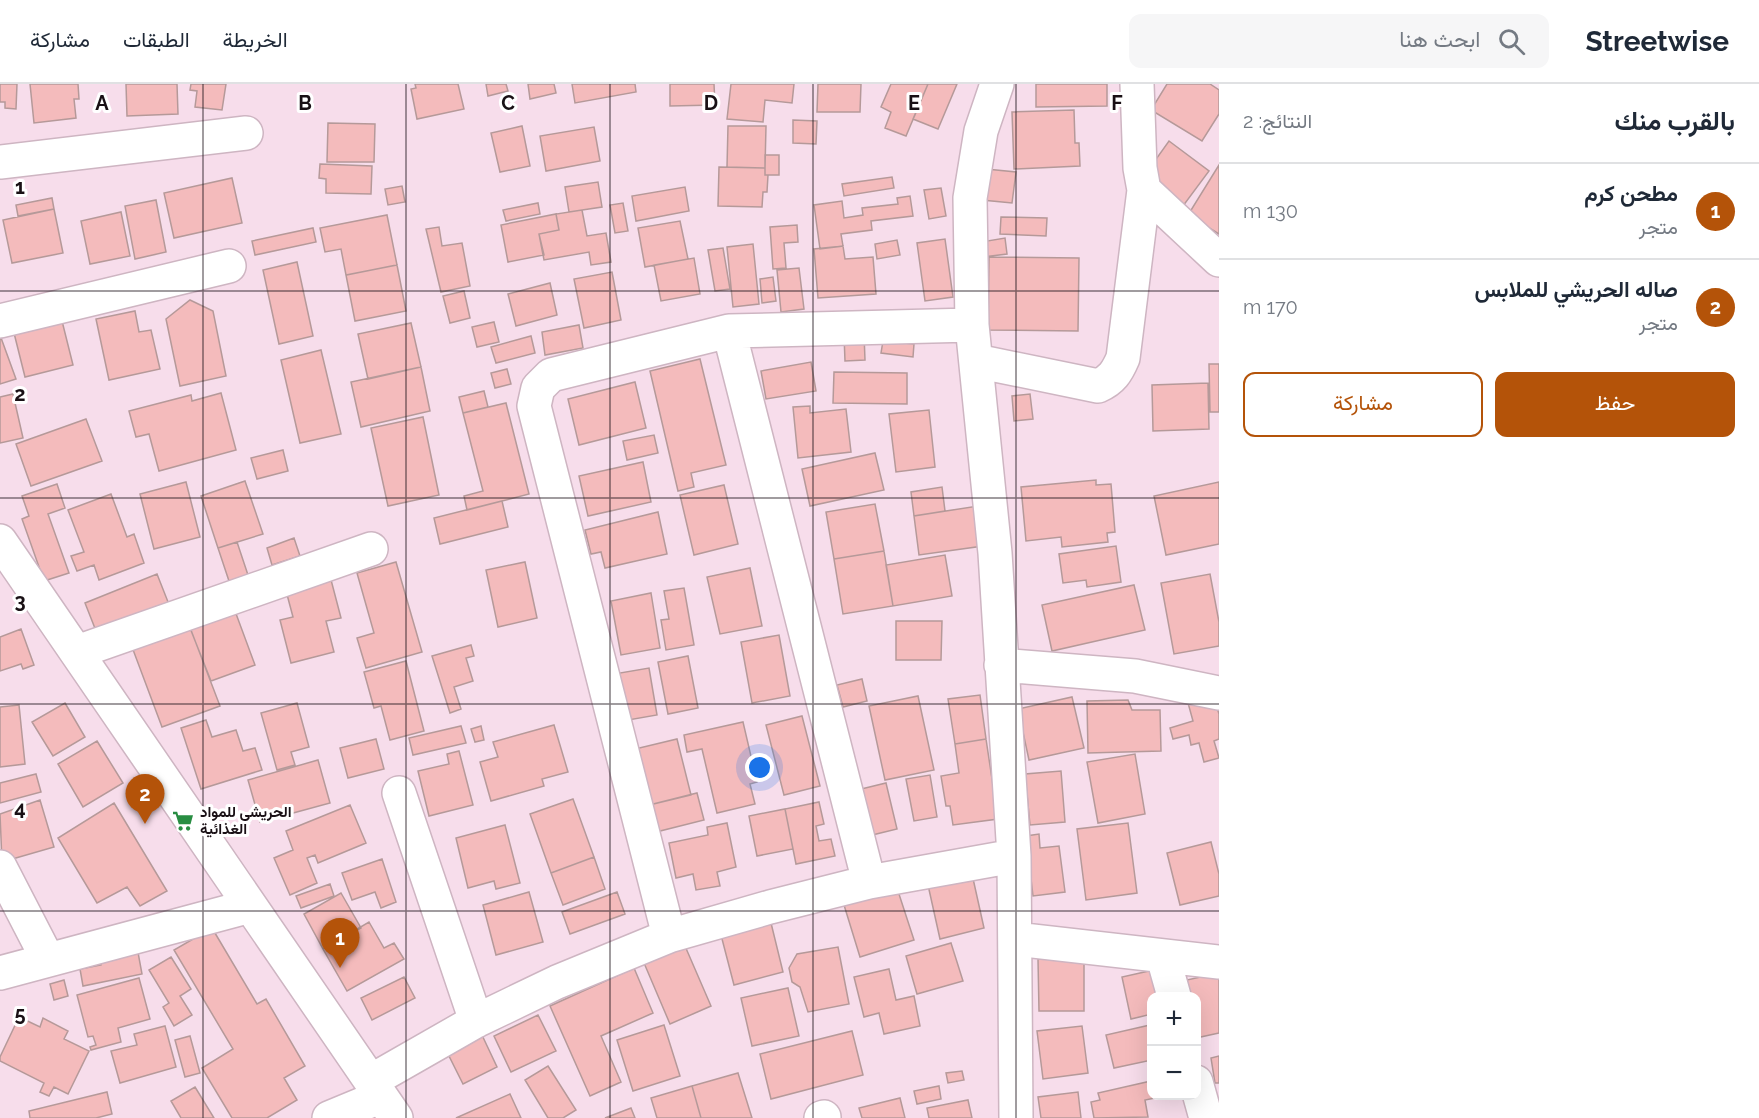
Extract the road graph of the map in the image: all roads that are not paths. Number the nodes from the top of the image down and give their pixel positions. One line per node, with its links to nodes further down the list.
1 (997, 84): 9 (street)
2 (1137, 84): 5 (street)
3 (246, 133): 4 (street)
4 (0, 162)
5 (1144, 189): 6 (street); 11 (street)
6 (1219, 260)
7 (229, 266): 8 (street)
8 (0, 321)
9 (972, 325): 10 (street); 11 (street)
10 (729, 331): 21 (street); 23 (street)
11 (976, 361): 16 (street)
12 (0, 541): 15 (street)
13 (370, 549): 15 (street)
14 (0, 579): 22 (street)
15 (77, 652): 32 (street)
16 (1001, 665): 17 (street); 19 (street)
17 (1219, 693)
18 (399, 793): 30 (street)
19 (1014, 855): 21 (street); 24 (street)
20 (0, 867): 26 (street)
21 (868, 882): 23 (street)
22 (239, 909): 26 (street); 32 (street)
23 (669, 936): 30 (street)
24 (1015, 939): 25 (street); 34 (street)
25 (1163, 957): 27 (street); 29 (street)
26 (48, 960): 28 (street)
27 (1219, 962)
28 (0, 973)
29 (1173, 992)
30 (476, 1020): 32 (street)
31 (1201, 1098): 35 (street)
32 (380, 1105): 33 (street)
33 (329, 1118)
34 (1016, 1118)
35 (1206, 1118)

